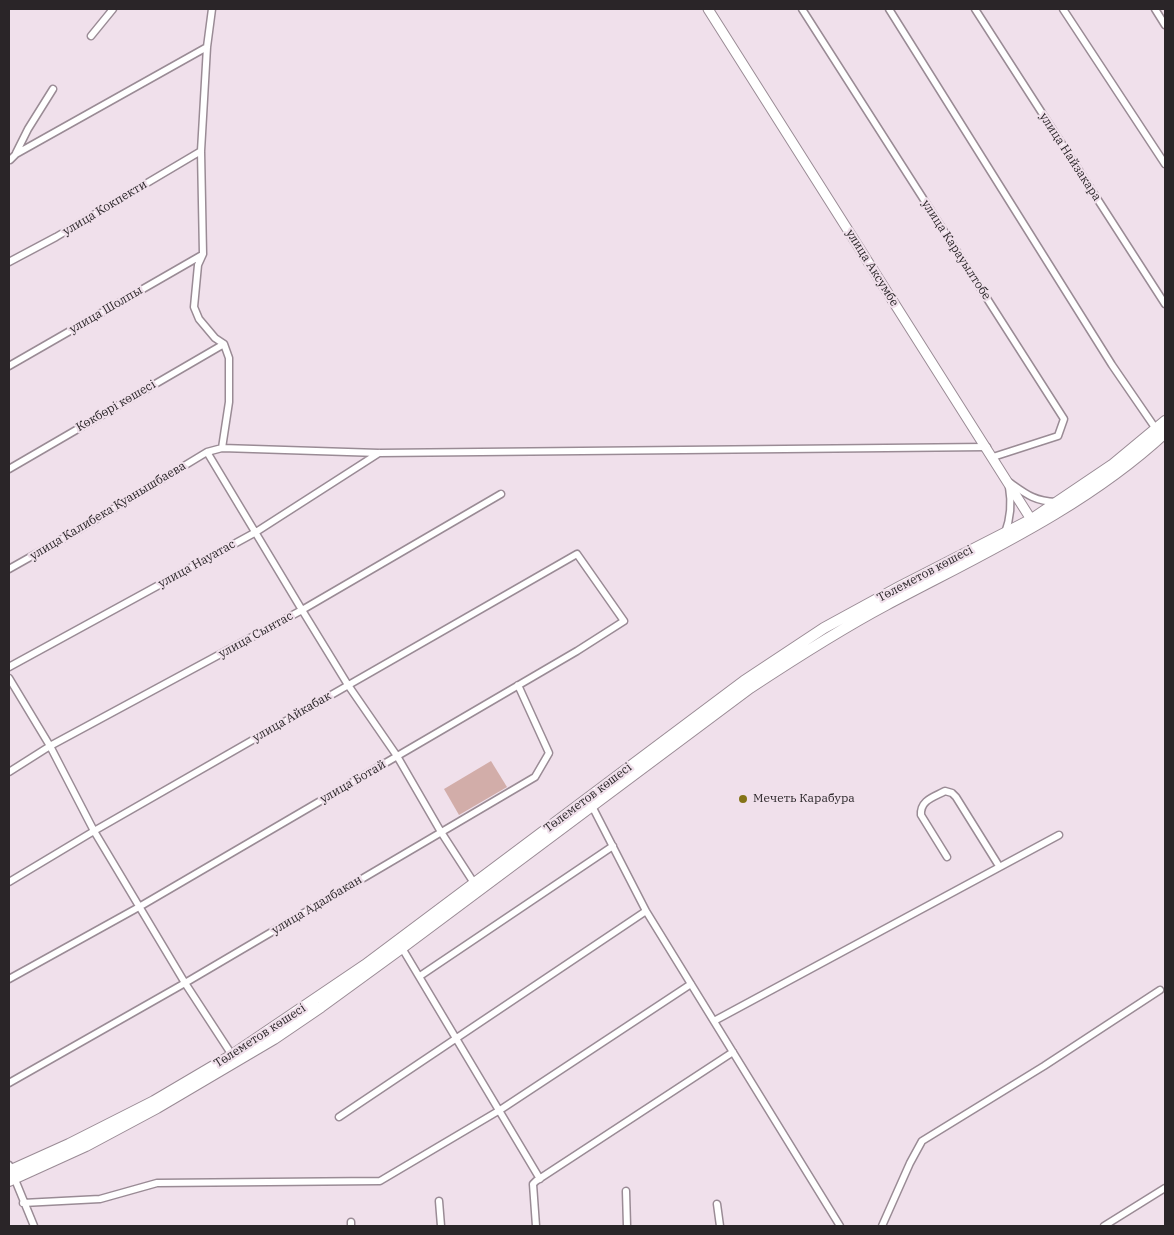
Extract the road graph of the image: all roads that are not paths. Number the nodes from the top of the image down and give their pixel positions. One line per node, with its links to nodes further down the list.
1 (113, 9): 10 (street)
2 (212, 9): 11 (street)
3 (708, 9): 24 (main road, улица Аксумбе)
4 (802, 9): 28 (street, улица Карауылтобе)
5 (889, 9): 23 (street)
6 (975, 9): 19 (street, улица Найзакара)
7 (1063, 9): 16 (street)
8 (1154, 9): 9 (street)
9 (1165, 25)
10 (90, 36)
11 (207, 47): 13 (street); 14 (street)
12 (53, 89): 14 (street)
13 (201, 151): 17 (street); 18 (street, улица Кокпекти)
14 (16, 154): 15 (street)
15 (9, 161)
16 (1165, 164)
17 (203, 254): 20 (street); 21 (street, улица Шолпы)
18 (9, 262)
19 (1165, 304)
20 (224, 344): 25 (street); 29 (street, Көкбөрі көшесі)
21 (9, 366)
22 (1165, 421): 23 (main road, Төлеметов көшесі)
23 (1161, 431): 32 (main road, Төлеметов көшесі); 33 (main road, Төлеметов көшесі)
24 (987, 447): 27 (street, улица Калибека Куанышбаева); 28 (main road, улица Аксумбе)
25 (222, 448): 26 (street, улица Калибека Куанышбаева); 27 (street, улица Калибека Куанышбаева)
26 (207, 452): 34 (street); 37 (street, улица Калибека Куанышбаева)
27 (379, 453): 34 (street, улица Науатас)
28 (993, 457): 30 (main road, улица Аксумбе)
29 (9, 469)
30 (1008, 481): 32 (street); 33 (main road, улица Аксумбе); 35 (street)
31 (501, 494): 38 (street, улица Сынтас)
32 (1057, 502): 33 (main road, Төлеметов көшесі)
33 (1034, 522): 35 (main road, Төлеметов көшесі); 46 (main road, Төлеметов көшесі)
34 (256, 532): 38 (street); 39 (street, улица Науатас)
35 (1005, 533): 54 (main road, Төлеметов көшесі)
36 (577, 554): 41 (street, улица Айкабак); 42 (street, улица Ботай)
37 (9, 569)
38 (302, 610): 41 (street); 43 (street, улица Сынтас)
39 (9, 668)
40 (9, 678): 43 (street)
41 (348, 685): 44 (street); 47 (street, улица Айкабак)
42 (518, 685): 44 (street, улица Ботай); 48 (street, улица Адалбакан)
43 (50, 746): 45 (street, улица Сынтас); 47 (street)
44 (397, 756): 48 (street); 55 (street, улица Ботай)
45 (9, 772)
46 (592, 806): 50 (street); 57 (main road, Төлеметов көшесі)
47 (94, 831): 53 (street, улица Айкабак); 55 (street)
48 (441, 832): 54 (street); 61 (street, улица Адалбакан)
49 (1059, 835): 52 (street)
50 (613, 846): 56 (street); 59 (street)
51 (947, 857): 52 (street)
52 (999, 866): 64 (street)
53 (9, 882)
54 (474, 883): 57 (main road, Төлеметов көшесі)
55 (139, 907): 60 (street, улица Ботай); 61 (street)
56 (646, 911): 62 (street); 65 (street)
57 (431, 921): 58 (main road, Төлеметов көшесі); 67 (main road, Төлеметов көшесі)
58 (402, 948): 59 (street); 71 (main road, Төлеметов көшесі)
59 (420, 976): 65 (street)
60 (9, 979)
61 (184, 983): 67 (street); 68 (street, улица Адалбакан)
62 (691, 984): 64 (street); 69 (street)
63 (1160, 990): 84 (street)
64 (714, 1021): 66 (street)
65 (456, 1038): 69 (street); 70 (street)
66 (733, 1052): 72 (street); 83 (street)
67 (232, 1055): 71 (main road, Төлеметов көшесі)
68 (9, 1084)
69 (500, 1110): 72 (street); 76 (street)
70 (339, 1117)
71 (11, 1173): 76 (street)
72 (540, 1179): 80 (street)
73 (1165, 1188): 85 (street)
74 (626, 1191): 81 (street)
75 (439, 1201): 79 (street)
76 (24, 1203): 78 (street)
77 (718, 1204): 82 (street)
78 (34, 1226)
79 (441, 1226)
80 (536, 1226)
81 (627, 1226)
82 (720, 1226)
83 (840, 1226)
84 (882, 1226)
85 (1104, 1226)

